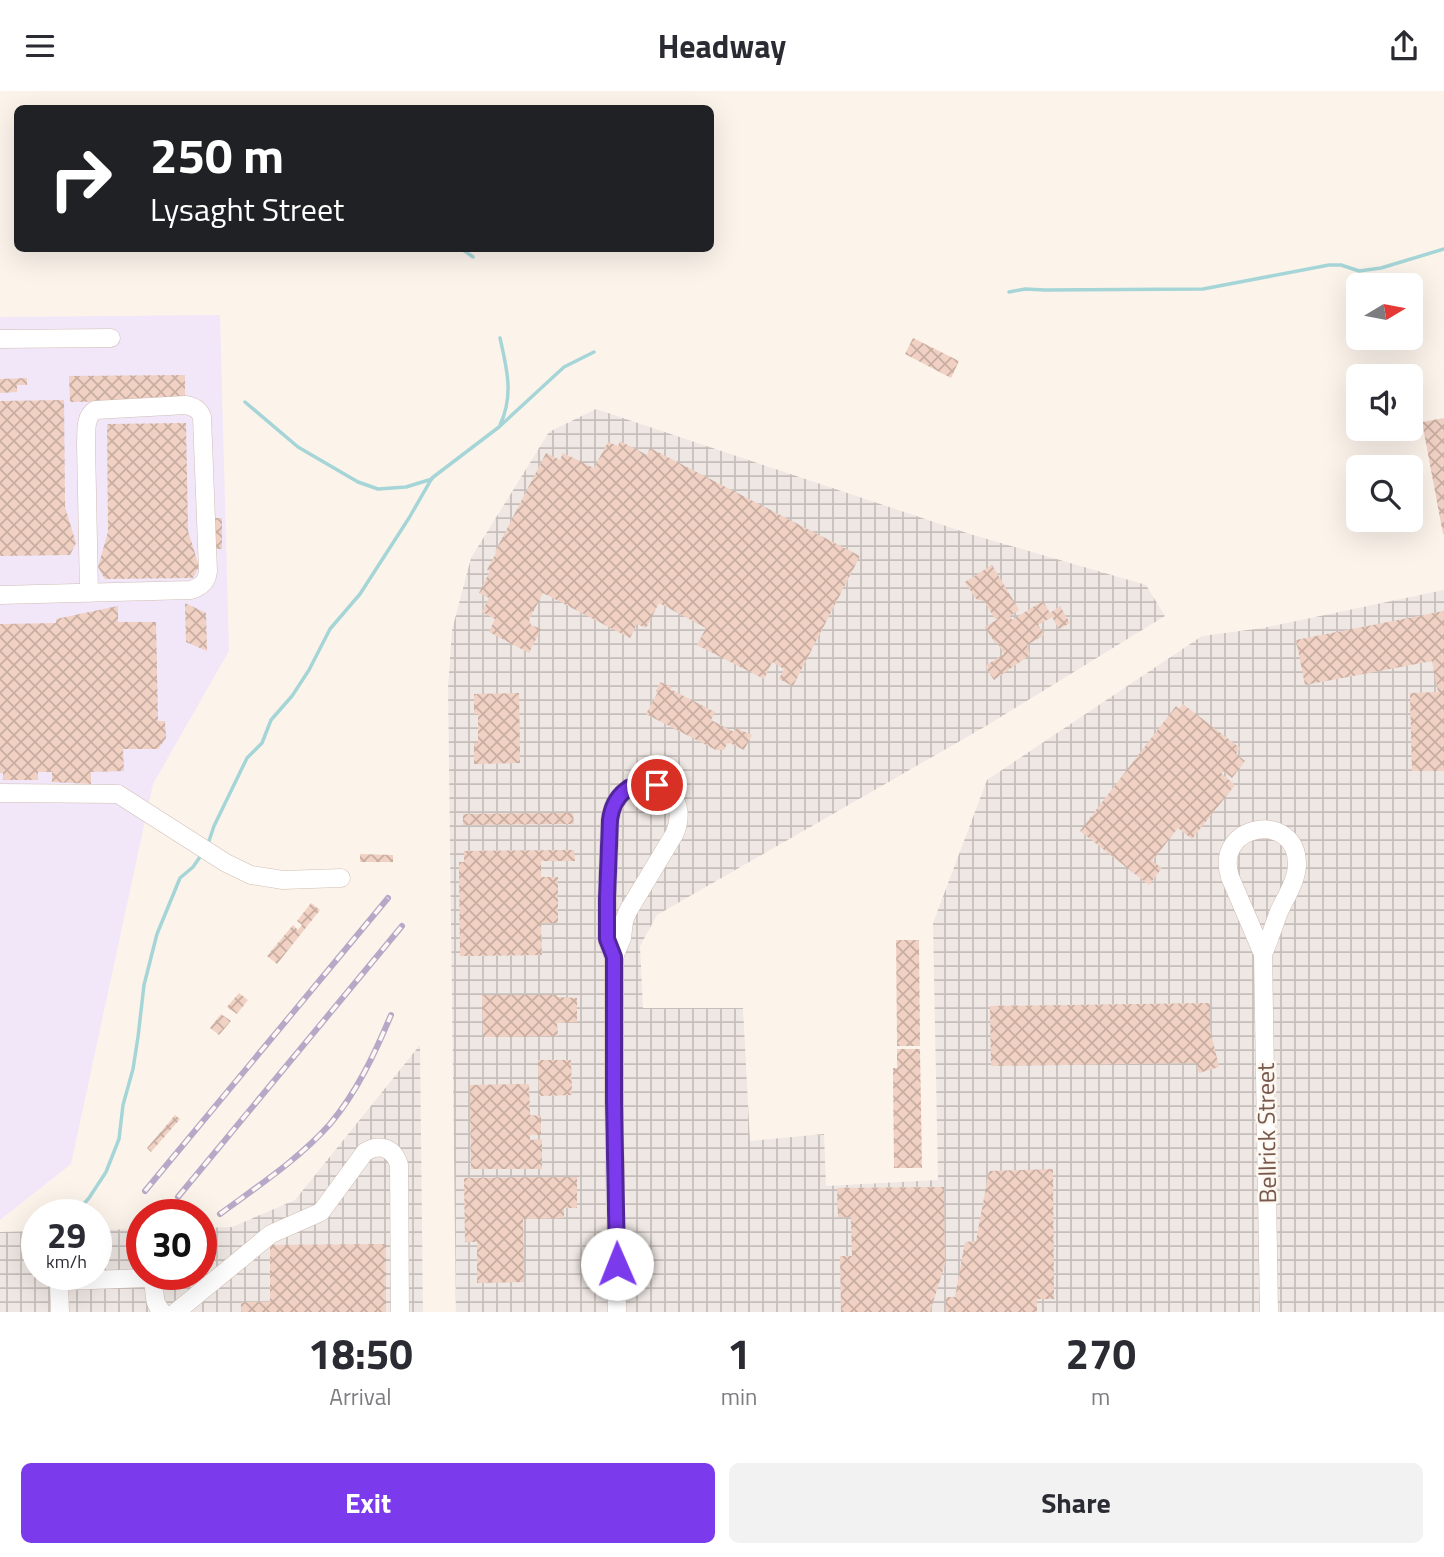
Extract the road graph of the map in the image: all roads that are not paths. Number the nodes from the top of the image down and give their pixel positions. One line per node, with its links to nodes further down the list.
1 (111, 338): 2 (street)
2 (0, 339)
3 (89, 593): 3 (street); 4 (street)
4 (0, 595)
5 (0, 793): 6 (street)
6 (341, 878)
7 (1263, 954): 7 (street, Bellrick Street); 14 (street, Bellrick Street)
8 (614, 957): 8 (street); 13 (street)
9 (60, 1312): 10 (street)
10 (162, 1312)
11 (176, 1312): 12 (street)
12 (400, 1312)
13 (617, 1312)
14 (1269, 1312)

